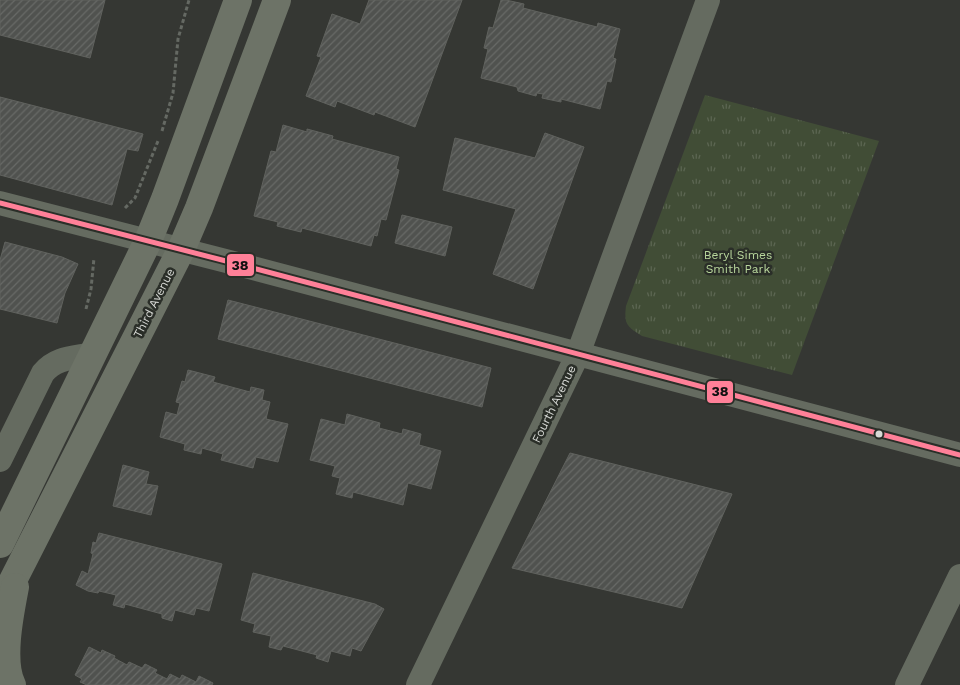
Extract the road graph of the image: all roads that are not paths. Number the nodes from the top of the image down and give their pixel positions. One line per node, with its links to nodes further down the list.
1 (238, 0): 5 (main road)
2 (277, 0): 6 (main road, Third Avenue)
3 (708, 0): 8 (street, Fourth Avenue)
4 (0, 203): 5 (street)
5 (148, 241): 6 (street); 7 (main road)
6 (181, 250): 8 (street); 12 (main road, Third Avenue)
7 (93, 354): 10 (street); 11 (main road)
8 (578, 354): 9 (street); 16 (street, Fourth Avenue)
9 (960, 455)
10 (0, 460)
11 (0, 544)
12 (19, 568): 14 (main road, Third Avenue); 15 (main road, Third Avenue)
13 (960, 576): 17 (street)
14 (0, 606)
15 (12, 685)
16 (418, 685)
17 (907, 685)

